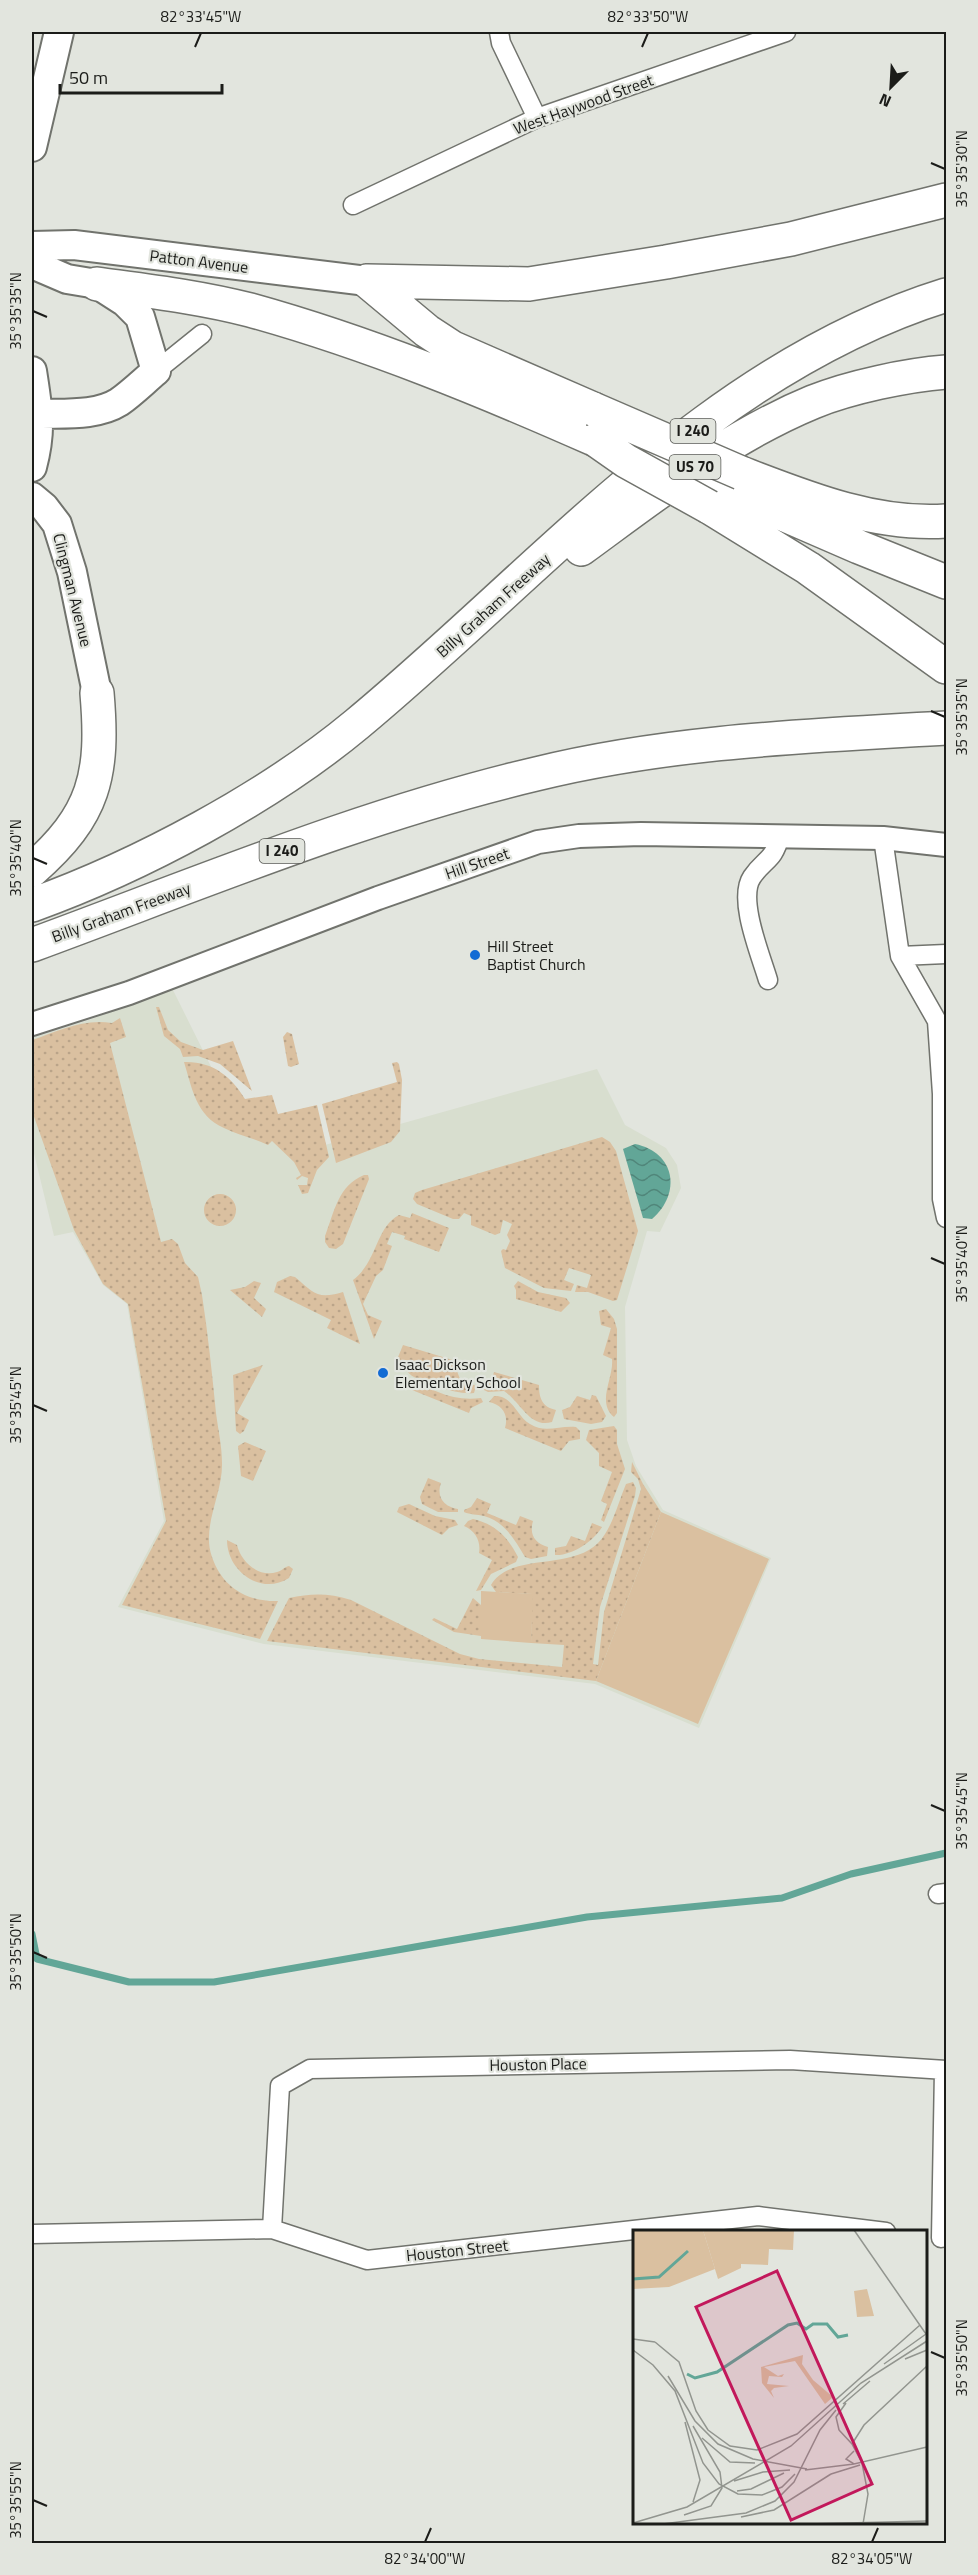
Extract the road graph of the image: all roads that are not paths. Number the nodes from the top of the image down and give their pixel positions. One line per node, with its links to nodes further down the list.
1 (59, 32): 5 (main road)
2 (499, 32): 4 (street)
3 (786, 32): 4 (street, West Haywood Street)
4 (537, 118): 7 (street, West Haywood Street)
5 (32, 147)
6 (946, 200): 10 (highway)
7 (353, 205)
8 (32, 246): 10 (main road, Patton Avenue)
9 (32, 264): 11 (main road)
10 (367, 281): 18 (highway)
11 (97, 284): 15 (main road); 18 (highway)
12 (946, 295): 24 (highway, Billy Graham Freeway / I 240)
13 (202, 334): 15 (street)
14 (32, 371): 17 (main road)
15 (156, 371): 17 (main road)
16 (946, 372): 24 (highway, US 70)
17 (39, 414): 19 (main road)
18 (594, 425): 20 (highway, bridge); 20 (highway, bridge)
19 (32, 467)
20 (722, 488): 22 (highway); 23 (highway); 25 (highway)
21 (32, 497): 26 (main road, Clingman Avenue)
22 (946, 521)
23 (946, 582)
24 (475, 622): 32 (highway, Billy Graham Freeway / I 240)
25 (946, 666)
26 (98, 693): 31 (highway)
27 (946, 728): 33 (highway, Billy Graham Freeway / I 240)
28 (780, 836): 29 (street, Hill Street); 36 (street); 37 (street, Hill Street)
29 (882, 838): 30 (street, Hill Street); 35 (street)
30 (946, 845)
31 (32, 870)
32 (32, 905)
33 (32, 945)
34 (946, 954): 35 (street)
35 (900, 956): 38 (street)
36 (768, 980)
37 (32, 1024)
38 (946, 1218)
39 (945, 2070): 40 (street, Houston Place); 45 (street, Houston Place)
40 (272, 2229): 43 (street, Houston Street); 44 (street, Houston Street)
41 (640, 2230): 42 (street, Houston Street)
42 (869, 2230)
43 (633, 2231)
44 (32, 2234)
45 (938, 2238)

